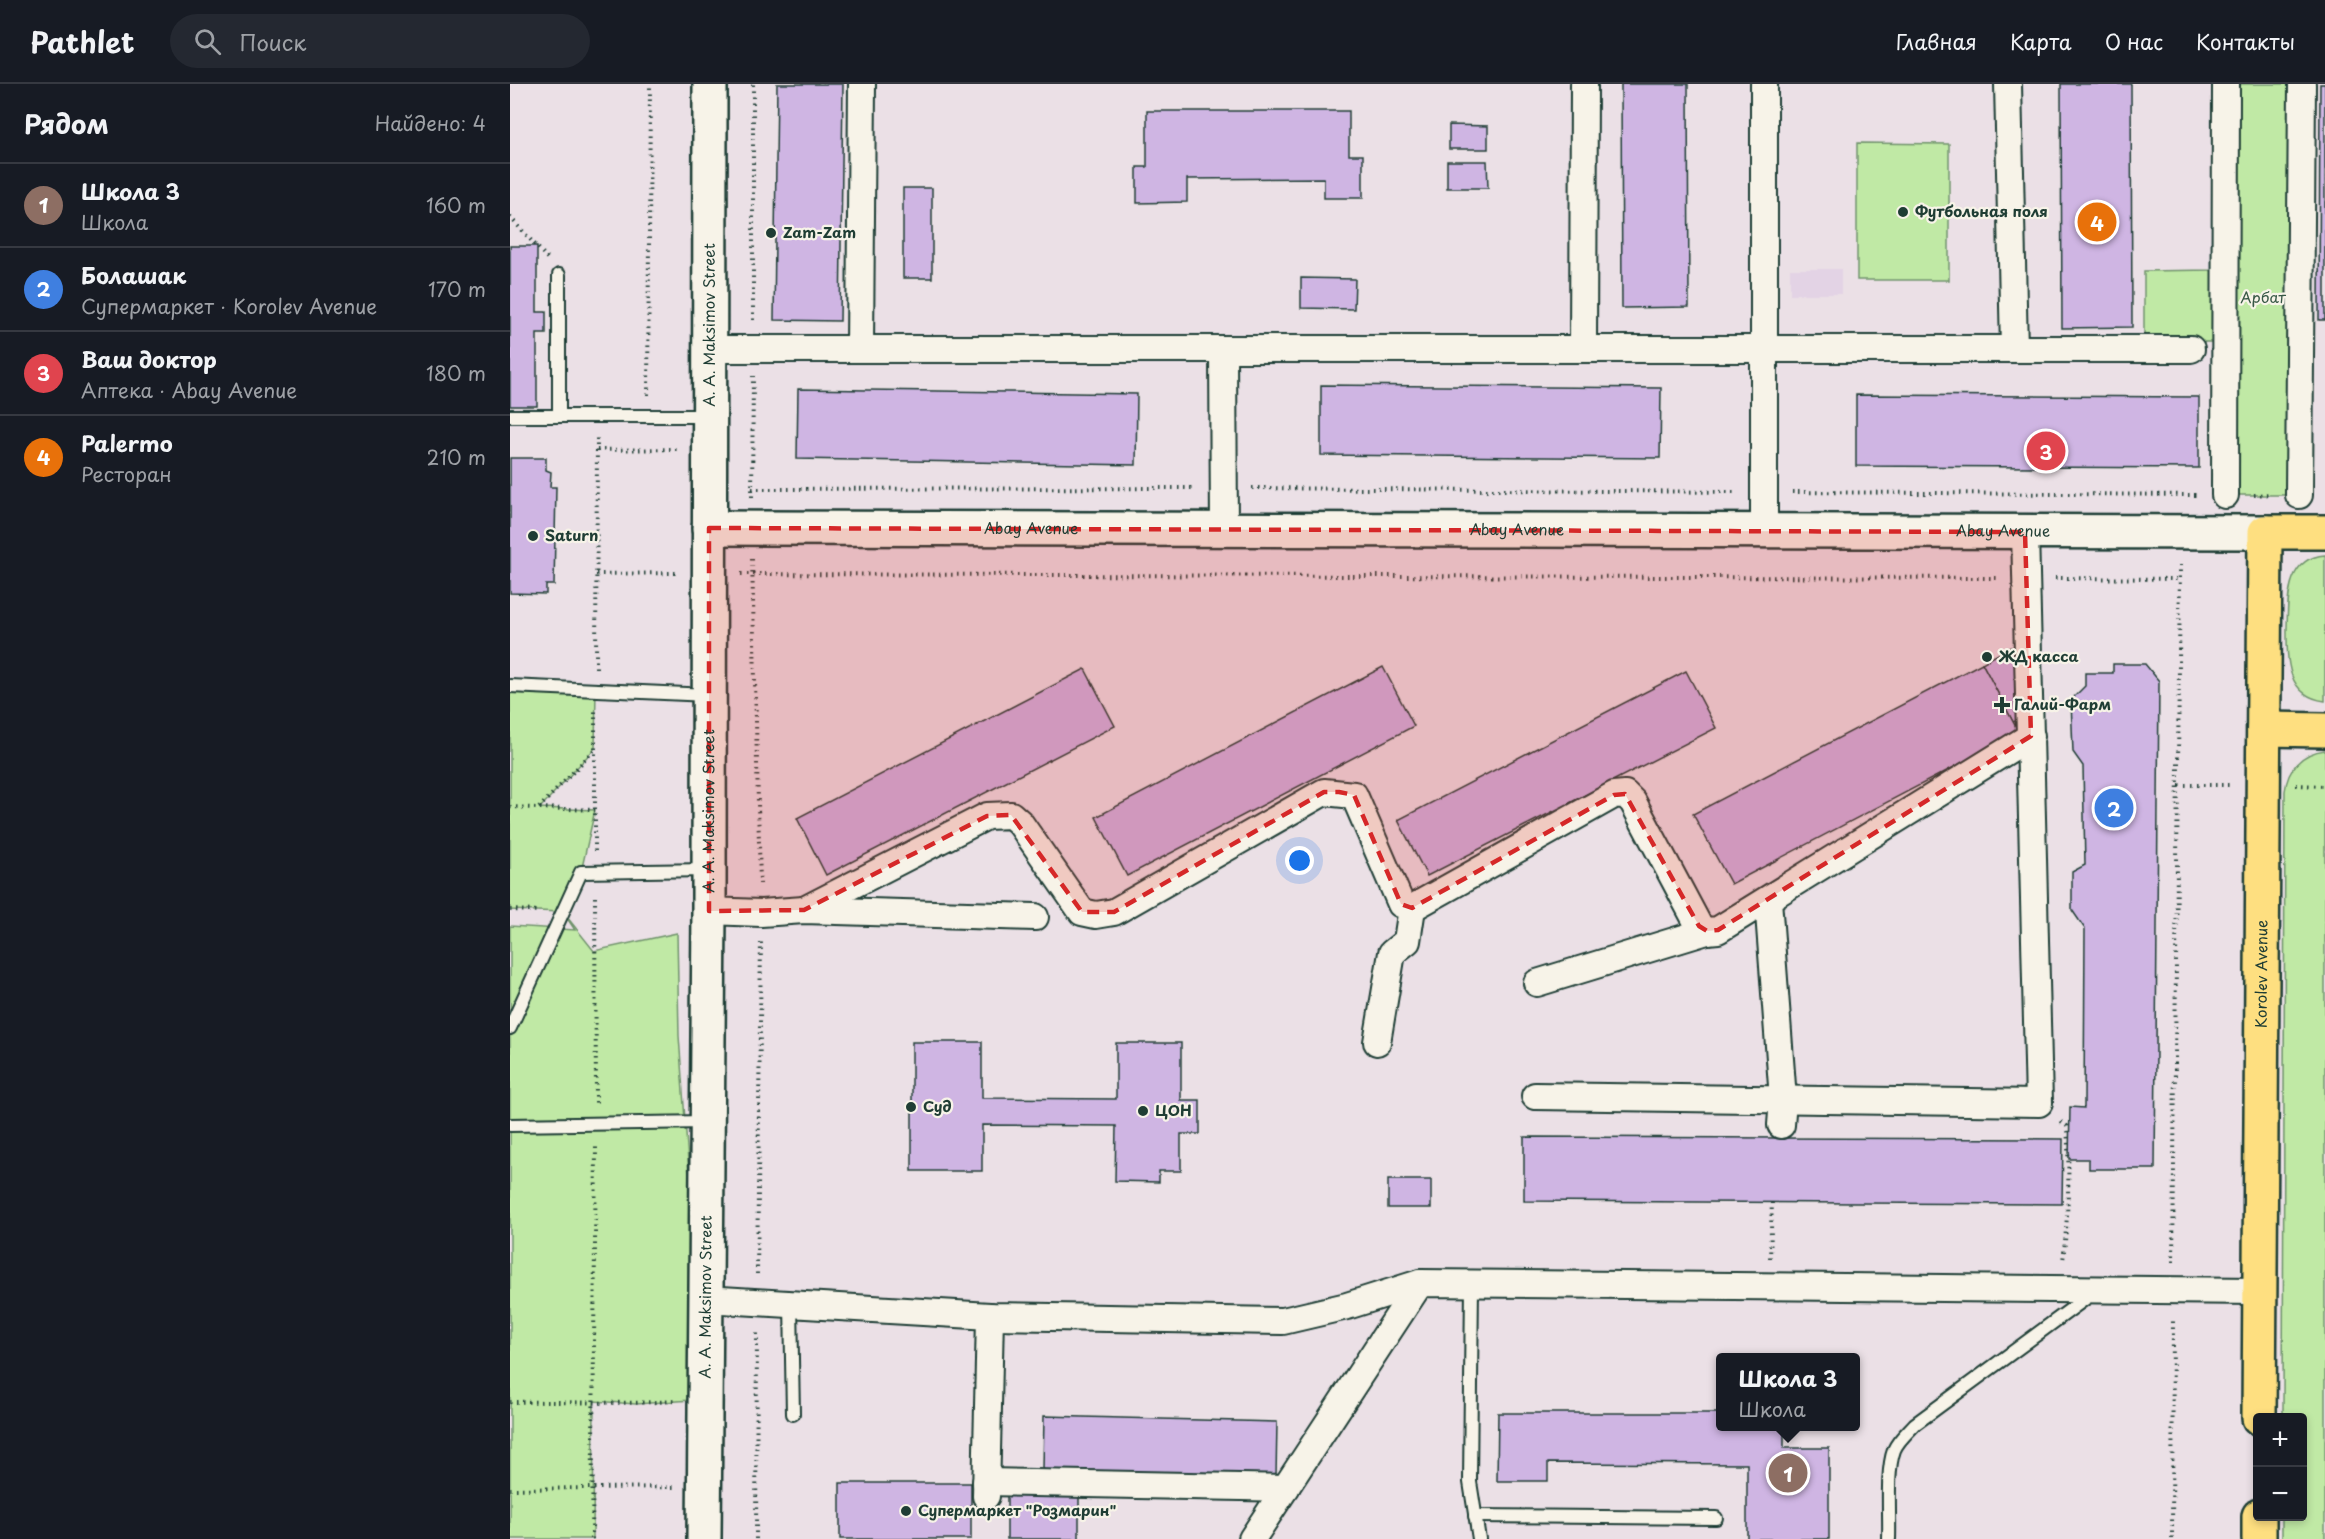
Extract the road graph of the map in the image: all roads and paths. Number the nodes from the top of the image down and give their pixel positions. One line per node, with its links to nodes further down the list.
1 (650, 84): 22 (path)
2 (710, 84): 13 (street, A. A. Maksimov Street)
3 (753, 84): 14 (path)
4 (862, 84): 15 (street)
5 (1584, 84): 17 (street)
6 (1764, 84): 18 (street)
7 (2008, 84): 19 (street)
8 (2226, 84): 29 (street)
9 (2302, 84): 30 (street)
10 (510, 217): 11 (path)
11 (559, 275): 20 (lane)
12 (2191, 348): 19 (street)
13 (710, 349): 14 (street); 23 (street, A. A. Maksimov Street)
14 (753, 349): 15 (street); 26 (path)
15 (860, 349): 16 (street)
16 (1223, 349): 17 (street); 25 (street)
17 (1583, 349): 18 (street)
18 (1764, 349): 19 (street); 27 (street)
19 (2014, 349)
20 (560, 416): 21 (lane); 24 (lane)
21 (597, 416): 22 (lane); 40 (path)
22 (648, 416): 23 (lane)
23 (710, 416): 31 (street, A. A. Maksimov Street)
24 (510, 417)
25 (1223, 488): 26 (path); 27 (path); 33 (street)
26 (752, 489): 32 (path)
27 (1764, 492): 28 (path); 34 (street)
28 (2180, 495): 29 (path); 36 (path)
29 (2225, 495): 30 (path)
30 (2299, 495)
31 (710, 528): 32 (street, Abay Avenue); 39 (street, A. A. Maksimov Street)
32 (752, 528): 33 (street, Abay Avenue); 41 (path)
33 (1224, 529): 34 (street, Abay Avenue)
34 (1764, 530): 35 (street, Abay Avenue)
35 (2025, 531): 36 (street, Abay Avenue); 42 (street)
36 (2180, 531): 37 (street, Abay Avenue); 43 (path)
37 (2265, 531): 38 (main road, Abay Avenue); 47 (main road, Korolev Avenue)
38 (2325, 532)
39 (709, 573): 40 (path); 41 (path); 46 (street, A. A. Maksimov Street)
40 (596, 574): 45 (path)
41 (752, 574): 42 (path); 60 (path)
42 (2028, 578): 43 (path); 49 (street)
43 (2180, 579): 79 (path)
44 (510, 686): 45 (lane)
45 (596, 690): 46 (lane); 50 (path)
46 (709, 695): 54 (street, A. A. Maksimov Street)
47 (2264, 729): 48 (main road); 80 (main road, Korolev Avenue)
48 (2325, 730)
49 (2031, 736): 56 (street); 68 (street)
50 (595, 748): 52 (path); 53 (path)
51 (510, 807): 52 (path)
52 (539, 808): 53 (path)
53 (595, 810): 55 (path)
54 (708, 870): 55 (lane); 59 (street, A. A. Maksimov Street)
55 (595, 872): 64 (lane); 70 (path)
56 (1768, 900): 62 (street); 67 (street)
57 (1412, 908): 58 (street); 62 (street); 65 (street)
58 (804, 910): 60 (street); 61 (street)
59 (709, 911): 60 (street); 69 (street, A. A. Maksimov Street)
60 (761, 913): 82 (path)
61 (1035, 917)
62 (1707, 932): 63 (street)
63 (1537, 983)
64 (510, 1028)
65 (1377, 1042)
66 (1535, 1096): 67 (street)
67 (1783, 1099): 68 (street); 72 (street)
68 (2039, 1103): 77 (path)
69 (706, 1122): 70 (lane); 81 (street, A. A. Maksimov Street)
70 (596, 1124): 71 (lane); 86 (path)
71 (510, 1125)
72 (1781, 1125)
73 (1772, 1202): 76 (path)
74 (1420, 1283): 75 (street); 84 (street); 92 (street)
75 (1472, 1284): 76 (street); 94 (lane)
76 (1770, 1286): 77 (street)
77 (2060, 1289): 78 (street)
78 (2098, 1290): 79 (street); 102 (lane)
79 (2173, 1290): 80 (street); 103 (path)
80 (2259, 1291): 88 (main road, Korolev Avenue)
81 (705, 1299): 82 (street); 85 (street, A. A. Maksimov Street)
82 (757, 1302): 83 (street); 99 (path)
83 (791, 1304): 84 (street); 89 (lane)
84 (990, 1316): 92 (street)
85 (705, 1399): 86 (path); 90 (street, A. A. Maksimov Street)
86 (593, 1401): 87 (path); 91 (path)
87 (510, 1402)
88 (2259, 1413)
89 (793, 1414)
90 (705, 1486): 91 (path); 98 (street, A. A. Maksimov Street)
91 (593, 1488): 93 (path); 97 (path)
92 (1286, 1488): 100 (street)
93 (510, 1489)
94 (1475, 1516): 95 (lane); 101 (lane)
95 (1716, 1518)
96 (2259, 1521): 104 (main road)
97 (592, 1539)
98 (704, 1539)
99 (756, 1539)
100 (1252, 1539)
101 (1479, 1539)
102 (1889, 1539)
103 (2172, 1539)
104 (2259, 1539)

